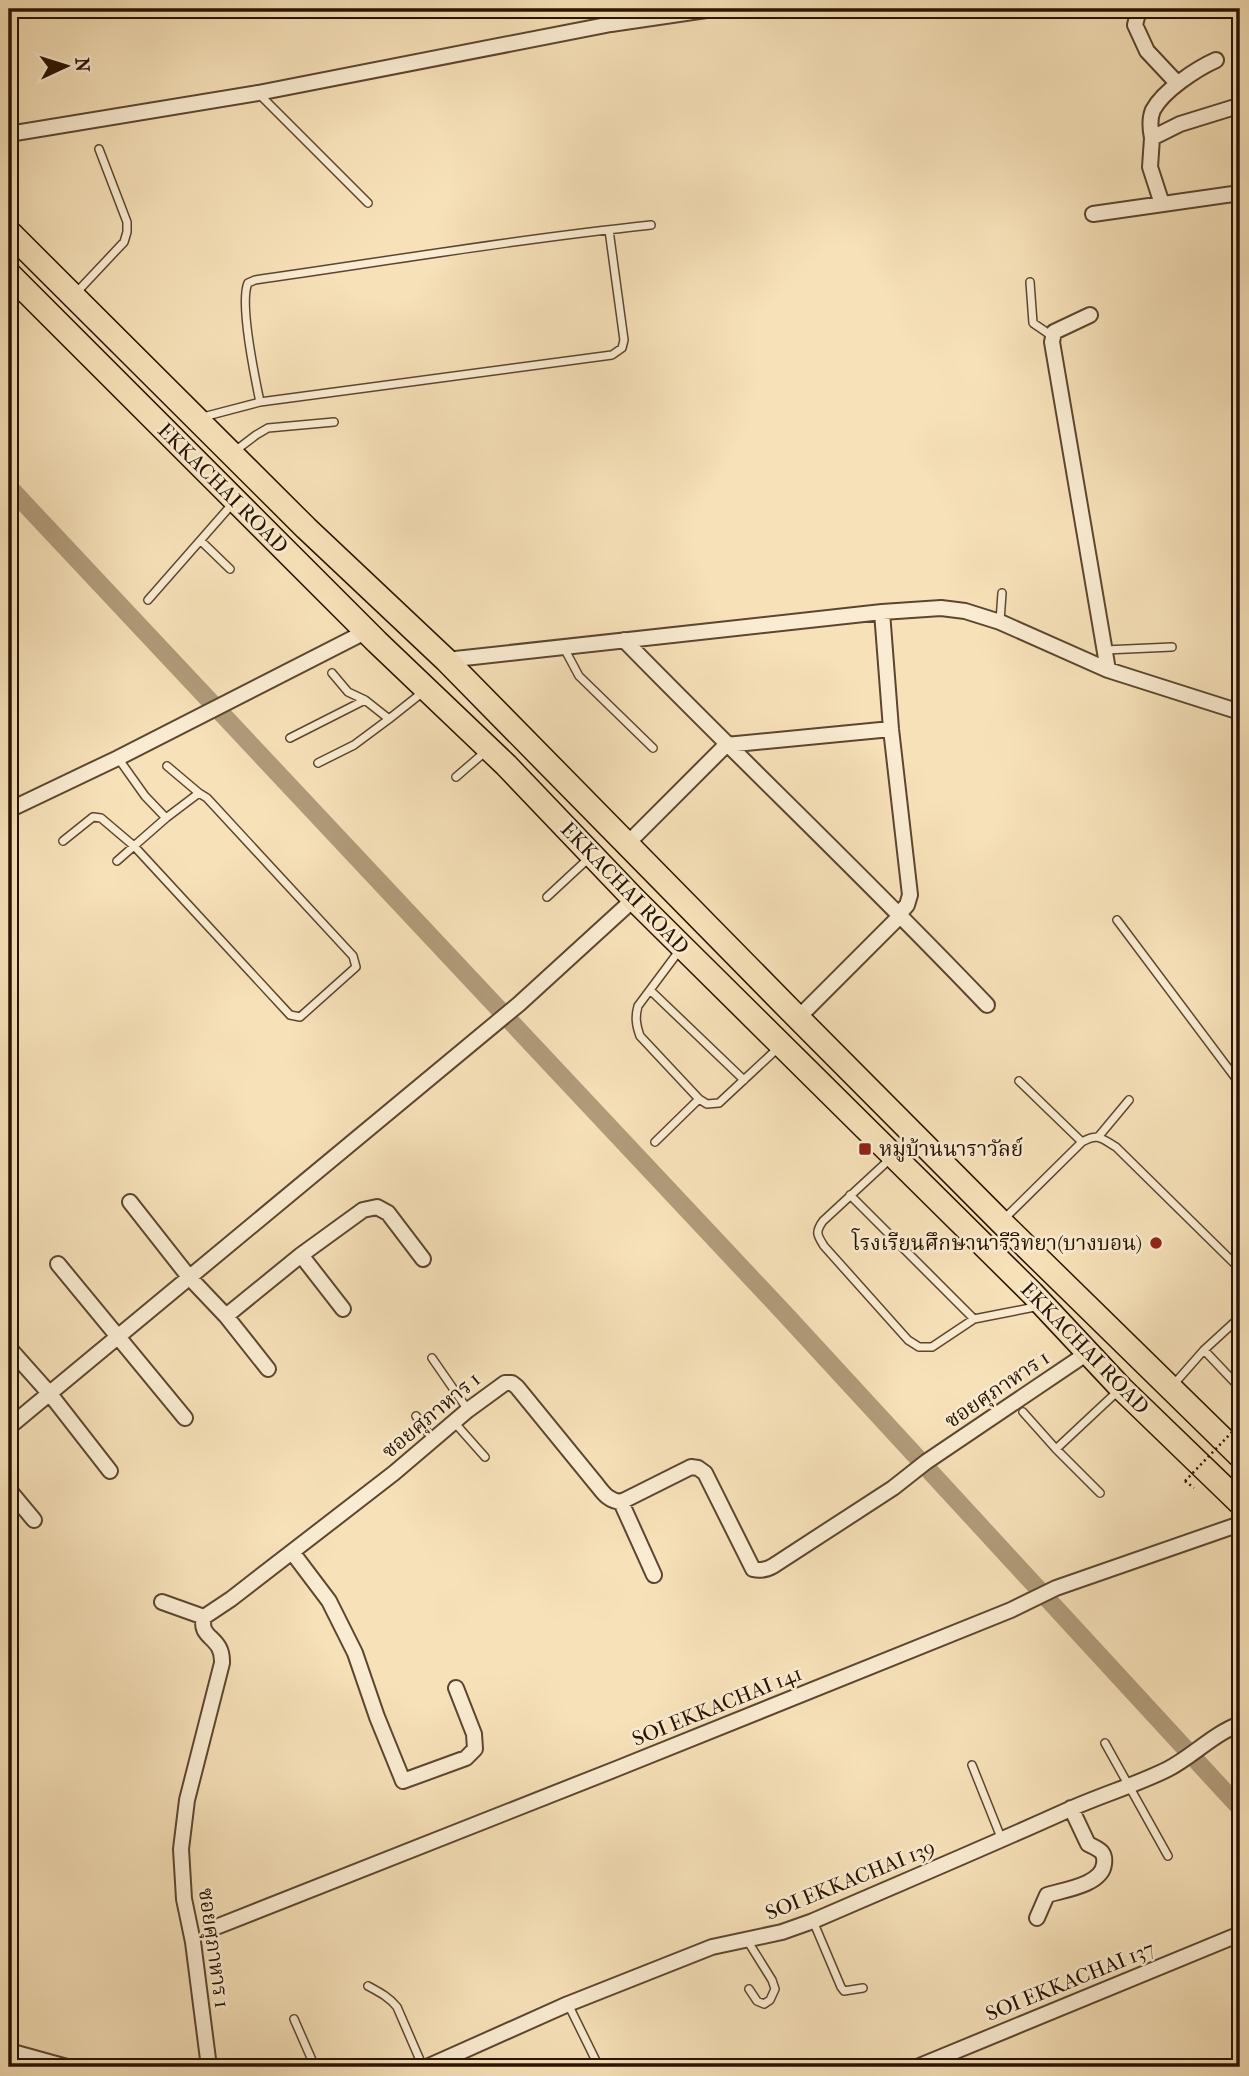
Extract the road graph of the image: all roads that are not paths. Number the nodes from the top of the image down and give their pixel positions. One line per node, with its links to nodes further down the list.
1 (713, 9): 3 (street)
2 (1139, 9): 5 (street)
3 (609, 16): 6 (street)
4 (1216, 61): 5 (street)
5 (1177, 83): 9 (street)
6 (258, 93): 8 (street); 12 (lane)
7 (1235, 107): 9 (street)
8 (9, 134)
9 (1152, 138): 13 (street)
10 (99, 149): 20 (lane)
11 (1240, 193): 13 (street)
12 (368, 203)
13 (1162, 204): 14 (street)
14 (1093, 214)
15 (651, 225): 16 (lane)
16 (608, 230): 23 (lane); 23 (lane)
17 (9, 232): 20 (main road, EKKACHAI ROAD)
18 (9, 274): 27 (main road, EKKACHAI ROAD)
19 (1030, 282): 22 (lane)
20 (73, 296): 24 (main road, EKKACHAI ROAD)
21 (1090, 315): 22 (street)
22 (1052, 336): 38 (street)
23 (260, 402): 24 (lane)
24 (197, 418): 26 (main road, EKKACHAI ROAD)
25 (334, 422): 26 (lane)
26 (232, 454): 39 (main road, EKKACHAI ROAD)
27 (235, 501): 28 (lane); 34 (main road, EKKACHAI ROAD)
28 (201, 541): 29 (lane); 31 (lane)
29 (230, 569)
30 (1002, 593): 33 (lane)
31 (148, 600)
32 (882, 612): 33 (street); 35 (street); 46 (street)
33 (1000, 622): 40 (street)
34 (367, 631): 42 (main road, EKKACHAI ROAD); 51 (street)
35 (624, 640): 36 (street); 48 (street)
36 (564, 647): 39 (street); 49 (lane)
37 (1172, 647): 38 (lane)
38 (1105, 650): 40 (street)
39 (446, 660): 42 (main road); 59 (main road, EKKACHAI ROAD)
40 (1108, 670): 44 (street)
41 (332, 673): 43 (lane)
42 (419, 682): 45 (lane); 50 (main road, EKKACHAI ROAD)
43 (365, 700): 45 (lane); 47 (lane)
44 (1240, 712)
45 (389, 719): 52 (lane)
46 (891, 729): 48 (street); 65 (street)
47 (290, 738)
48 (726, 745): 59 (street); 65 (street)
49 (653, 748)
50 (488, 749): 54 (lane); 61 (main road, EKKACHAI ROAD)
51 (118, 758): 56 (street); 57 (lane)
52 (318, 763)
53 (167, 766): 55 (lane)
54 (456, 777)
55 (199, 793): 57 (lane); 60 (lane)
56 (9, 810)
57 (166, 818): 60 (lane)
58 (63, 842): 60 (lane)
59 (626, 844): 70 (main road, EKKACHAI ROAD)
60 (134, 846): 62 (lane)
61 (592, 855): 63 (lane); 64 (main road, EKKACHAI ROAD)
62 (117, 861)
63 (547, 897)
64 (634, 900): 67 (main road, EKKACHAI ROAD); 88 (street)
65 (900, 914): 69 (street); 70 (street)
66 (1117, 920): 74 (lane)
67 (682, 947): 68 (lane); 71 (main road, EKKACHAI ROAD)
68 (650, 990): 72 (lane); 75 (lane)
69 (987, 1005)
70 (798, 1018): 83 (main road, EKKACHAI ROAD)
71 (781, 1045): 72 (lane); 80 (main road, EKKACHAI ROAD)
72 (744, 1080): 75 (lane)
73 (1018, 1082): 79 (lane)
74 (1240, 1084)
75 (699, 1100): 78 (lane)
76 (1129, 1100): 77 (lane)
77 (1099, 1136): 79 (lane); 87 (lane)
78 (655, 1142)
79 (1082, 1142): 83 (lane)
80 (893, 1156): 81 (lane); 89 (main road, EKKACHAI ROAD)
81 (850, 1195): 93 (lane); 93 (lane)
82 (130, 1202): 88 (street)
83 (1002, 1222): 100 (main road, EKKACHAI ROAD)
84 (301, 1255): 85 (street); 90 (street); 91 (street)
85 (422, 1259)
86 (58, 1264): 94 (street)
87 (1240, 1269)
88 (189, 1277): 91 (street); 94 (street)
89 (1044, 1305): 93 (lane); 97 (main road, EKKACHAI ROAD)
90 (344, 1309)
91 (226, 1316): 99 (street)
92 (1240, 1317): 96 (lane)
93 (974, 1319)
94 (118, 1335): 103 (street); 107 (street)
95 (9, 1348): 103 (street)
96 (1204, 1350): 100 (lane); 102 (lane)
97 (1089, 1352): 101 (main road, EKKACHAI ROAD); 117 (street, ซอยศุภาหาร 1)
98 (432, 1358): 104 (lane)
99 (268, 1369)
100 (1171, 1387): 113 (main road, EKKACHAI ROAD)
101 (1121, 1388): 111 (lane); 118 (main road, EKKACHAI ROAD)
102 (1240, 1388)
103 (50, 1394): 109 (street); 114 (street)
104 (468, 1410): 108 (street, ซอยศุภาหาร 1); 117 (street, ซอยศุภาหาร 1)
105 (1023, 1412): 111 (lane)
106 (416, 1416): 110 (lane)
107 (185, 1418)
108 (454, 1422): 110 (street, ซอยศุภาหาร 1); 112 (lane)
109 (9, 1427)
110 (433, 1440): 121 (street, ซอยศุภาหาร 1)
111 (1056, 1449): 116 (lane)
112 (485, 1457)
113 (1240, 1457)
114 (110, 1471)
115 (9, 1490): 119 (street)
116 (1100, 1493)
117 (621, 1502): 122 (street)
118 (1240, 1503)
119 (34, 1520)
120 (1240, 1524): 135 (street, SOI EKKACHAI 141)
121 (292, 1552): 124 (street, ซอยศุภาหาร 1); 125 (street)
122 (654, 1575)
123 (162, 1602): 124 (street)
124 (204, 1616): 145 (street, ซอยศุภาหาร 1)
125 (456, 1688)
126 (1240, 1724): 129 (street, SOI EKKACHAI 139)
127 (1105, 1743): 129 (lane)
128 (972, 1765): 131 (lane)
129 (1129, 1785): 130 (street, SOI EKKACHAI 139); 132 (lane)
130 (1071, 1808): 131 (street, SOI EKKACHAI 139); 133 (street)
131 (1002, 1840): 134 (street, SOI EKKACHAI 139)
132 (1168, 1856)
133 (1037, 1918)
134 (813, 1921): 137 (street, SOI EKKACHAI 139); 139 (lane)
135 (211, 1929)
136 (1240, 1934): 149 (street, SOI EKKACHAI 137)
137 (747, 1940): 140 (lane); 141 (street, SOI EKKACHAI 139)
138 (368, 1986): 147 (lane)
139 (863, 1988)
140 (749, 1989)
141 (568, 2004): 147 (street, SOI EKKACHAI 139); 148 (lane)
142 (294, 2019): 146 (lane)
143 (9, 2051): 144 (street)
144 (67, 2067)
145 (209, 2067)
146 (315, 2067)
147 (425, 2067)
148 (599, 2067)
149 (917, 2067)

